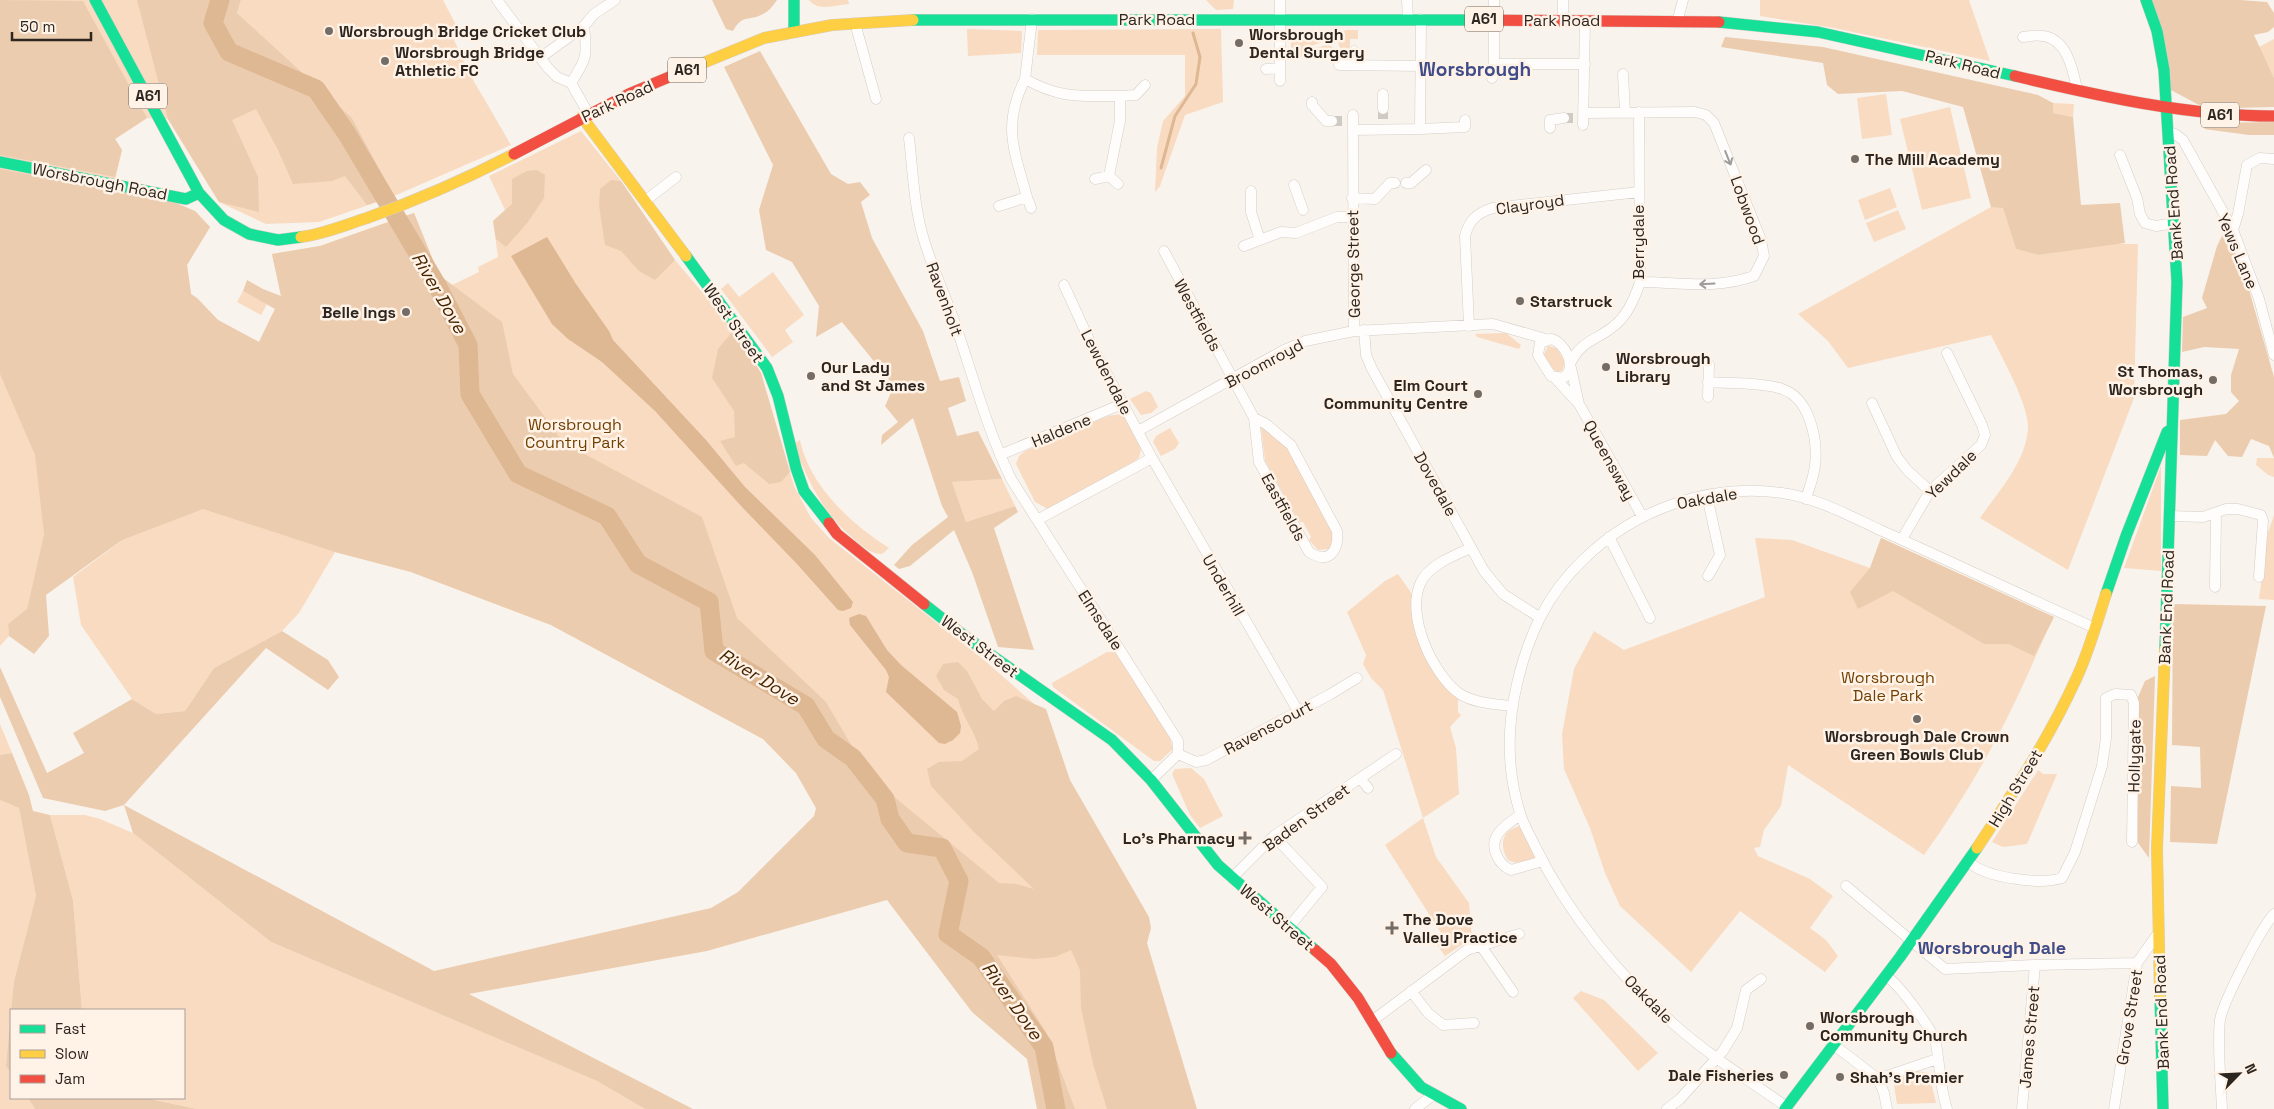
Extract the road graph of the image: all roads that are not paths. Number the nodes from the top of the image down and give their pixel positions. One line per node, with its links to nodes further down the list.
1 (94, 0): 67 (main road, A61)
2 (615, 0): 20 (street)
3 (794, 0): 21 (main road)
4 (1280, 0): 14 (street)
5 (1407, 0): 12 (street)
6 (1494, 0): 15 (street)
7 (1563, 0): 16 (street)
8 (1683, 0): 18 (street)
9 (2146, 0): 43 (main road, Bank End Road)
10 (499, 1): 24 (street)
11 (1032, 19): 14 (main road, Park Road / A61); 19 (main road, Park Road / A61); 33 (street)
12 (1408, 19): 13 (main road, Park Road / A61); 14 (main road, Park Road / A61)
13 (1421, 19): 15 (main road, Park Road / A61); 29 (street)
14 (1280, 20): 30 (street)
15 (1494, 20): 16 (main road, Park Road / A61); 25 (street)
16 (1562, 20): 17 (main road, Park Road / A61)
17 (1585, 20): 18 (main road, Park Road / A61); 26 (street)
18 (1677, 22): 38 (main road, Park Road / A61)
19 (855, 23): 21 (main road, Park Road / A61); 41 (street)
20 (584, 26): 24 (street); 36 (street)
21 (794, 32): 46 (main road, Park Road / A61)
22 (2023, 37): 38 (street)
23 (1354, 51): 28 (street)
24 (540, 58): 36 (street)
25 (1494, 64): 26 (street); 34 (street)
26 (1585, 64): 48 (street)
27 (1339, 65): 28 (street)
28 (1354, 65): 29 (street)
29 (1421, 66): 53 (street)
30 (1280, 68): 31 (street); 35 (street)
31 (1266, 69)
32 (1623, 74): 44 (street)
33 (1025, 78): 40 (street); 68 (street)
34 (1492, 78)
35 (1280, 81)
36 (570, 83): 46 (street)
37 (1145, 85): 40 (street)
38 (2077, 89): 43 (main road, Park Road / A61)
39 (1382, 94): 49 (street)
40 (1120, 96): 60 (street)
41 (876, 98)
42 (1312, 102): 51 (street)
43 (2167, 106): 47 (main road, A61); 54 (main road, Bank End Road)
44 (1625, 112): 45 (street, Lobwood); 48 (street, Lobwood)
45 (1639, 112): 66 (street, Berrydale); 80 (street, Lobwood, one-way to 80)
46 (585, 115): 67 (main road, Park Road / A61); 70 (main road, West Street)
47 (2274, 116)
48 (1578, 118): 52 (street)
49 (1383, 119): 53 (street); 69 (street, George Street)
50 (1465, 120): 53 (street)
51 (1332, 121)
52 (1550, 128)
53 (1420, 129)
54 (2169, 132): 75 (main road, Bank End Road); 76 (street, Yews Lane)
55 (909, 138): 103 (street, Ravenholt)
56 (2120, 156): 75 (street)
57 (2274, 159): 76 (street)
58 (0, 162): 67 (main road, Worsbrough Road)
59 (1426, 170): 69 (street, George Street)
60 (1109, 176): 62 (street); 63 (street)
61 (676, 177): 70 (street)
62 (1095, 179)
63 (1118, 184)
64 (1294, 185): 74 (street)
65 (1251, 191): 77 (street)
66 (1639, 192): 80 (street, Berrydale); 82 (street, Clayroyd)
67 (199, 193)
68 (1027, 197): 71 (street); 72 (street)
69 (1352, 198): 73 (street, George Street)
70 (645, 201): 127 (main road, West Street)
71 (999, 206)
72 (1031, 208)
73 (1352, 218): 74 (street); 83 (street, George Street)
74 (1306, 219): 77 (street)
75 (2175, 223): 101 (main road, Bank End Road)
76 (2233, 230): 90 (street, Yews Lane)
77 (1260, 240): 78 (street)
78 (1244, 246)
79 (1164, 251): 94 (street, Westfields)
80 (1640, 282): 87 (street, Berrydale)
81 (1064, 285): 98 (street, Lewdendale)
82 (1469, 326): 83 (street, Broomroyd); 84 (street, Broomroyd)
83 (1359, 331): 94 (street, Broomroyd); 114 (street, Dovedale)
84 (1519, 332): 85 (street, Broomroyd); 88 (street)
85 (1546, 339): 86 (street); 88 (street)
86 (1558, 342): 87 (street); 92 (street, Queensway)
87 (1582, 345): 92 (street, Berrydale)
88 (1537, 351): 93 (street, Queensway)
89 (1947, 353): 105 (street, Yewdale)
90 (2274, 355)
91 (1709, 365): 95 (street)
92 (1571, 366): 93 (street); 99 (street, Queensway)
93 (1555, 378): 99 (street, Queensway)
94 (1233, 379): 100 (street, Eastfields); 102 (street, Broomroyd)
95 (1708, 382): 96 (street); 107 (street)
96 (1708, 397)
97 (1872, 403): 105 (street)
98 (1122, 404): 102 (street, Lewdendale); 103 (street, Haldene)
99 (1579, 404): 109 (street, Queensway)
100 (1254, 418): 100 (street, Eastfields)
101 (2173, 428): 110 (main road, Bank End Road); 120 (main road, High Street)
102 (1138, 431): 104 (street, Lewdendale)
103 (1000, 455): 111 (street, Elmsdale)
104 (1152, 458): 111 (street); 123 (street, Underhill)
105 (1930, 491): 113 (street, Yewdale)
106 (1707, 496): 107 (street, Oakdale); 109 (street, Oakdale); 115 (street)
107 (1806, 499): 113 (street, Oakdale)
108 (2216, 512): 110 (street); 116 (street); 117 (street)
109 (1642, 516): 112 (street, Oakdale)
110 (2170, 516): 138 (main road, Bank End Road)
111 (1037, 520): 124 (street, Elmsdale)
112 (1609, 537): 118 (street, Oakdale); 119 (street)
113 (1902, 539): 120 (street, Oakdale)
114 (1471, 548): 118 (street, Dovedale); 122 (street)
115 (1708, 576)
116 (2259, 577)
117 (2215, 587)
118 (1539, 616): 122 (street, Oakdale)
119 (1650, 618)
120 (2095, 628): 133 (main road, High Street)
121 (1357, 678): 123 (street, Ravenscourt)
122 (1511, 706): 129 (street, Oakdale)
123 (1298, 711): 124 (street, Ravenscourt)
124 (1178, 754): 127 (street)
125 (1396, 754): 126 (street, Baden Street)
126 (1360, 778): 128 (street, Baden Street); 130 (street, Baden Street)
127 (1151, 780): 134 (main road, West Street)
128 (1368, 788)
129 (1520, 815): 132 (street, Oakdale); 132 (street)
130 (1274, 836): 134 (street, Baden Street); 137 (street)
131 (2132, 842): 133 (street, Hollygate)
132 (1543, 861): 151 (street, Oakdale)
133 (1969, 862): 140 (main road, High Street)
134 (1232, 878): 137 (main road, West Street)
135 (1846, 886): 140 (street)
136 (2274, 914): 164 (street)
137 (1289, 927): 148 (main road, West Street)
138 (2158, 932): 142 (street, Grove Street); 163 (main road, Bank End Road)
139 (1519, 934): 141 (street)
140 (1911, 942): 143 (street); 144 (main road, High Street)
141 (1481, 946): 146 (street); 147 (street)
142 (2137, 964): 143 (street); 162 (street, Grove Street)
143 (2035, 965): 161 (street, James Street)
144 (1886, 976): 150 (main road, High Street); 152 (street)
145 (1761, 979): 151 (street)
146 (1411, 991): 148 (street); 149 (street)
147 (1513, 992)
148 (1372, 1021): 154 (main road, West Street)
149 (1474, 1023)
150 (1834, 1045): 153 (street); 155 (main road, High Street)
151 (1717, 1058): 155 (street, Oakdale); 158 (street)
152 (1937, 1059): 153 (street); 160 (street)
153 (1878, 1079): 159 (street)
154 (1433, 1095): 156 (street); 157 (main road, West Street)
155 (1786, 1108)
156 (1415, 1109)
157 (1461, 1109)
158 (1667, 1109)
159 (1887, 1109)
160 (1947, 1109)
161 (2022, 1109)
162 (2114, 1109)
163 (2163, 1109)
164 (2222, 1109)

